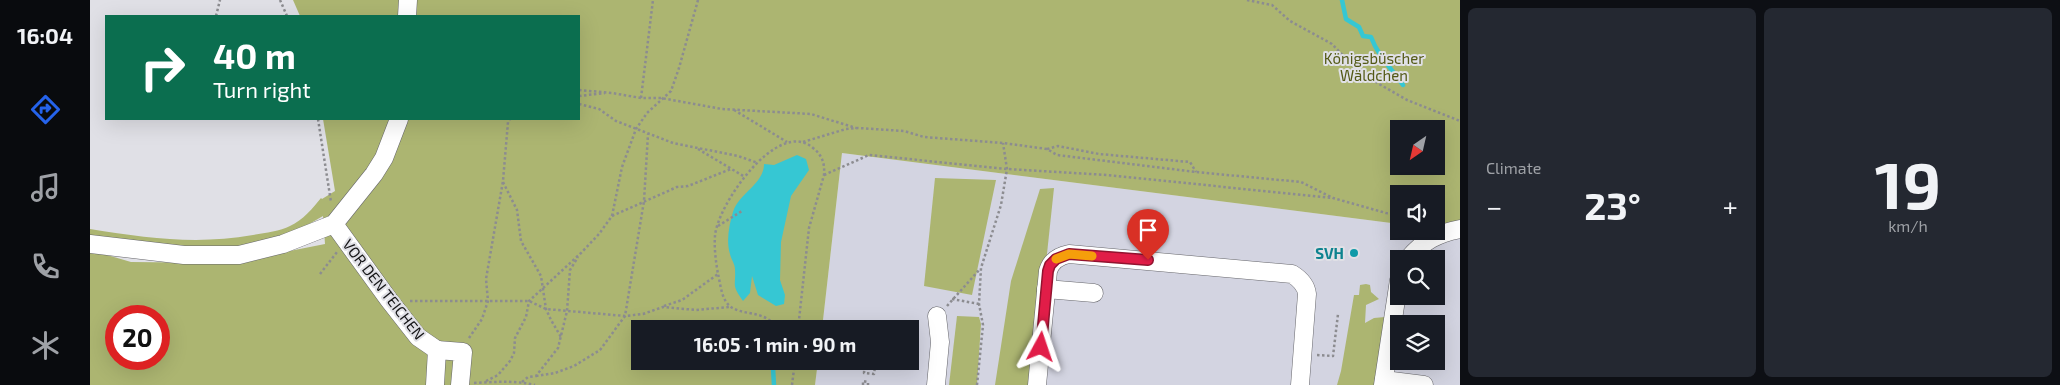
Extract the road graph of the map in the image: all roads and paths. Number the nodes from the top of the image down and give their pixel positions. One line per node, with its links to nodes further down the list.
1 (220, 0): 7 (path)
2 (280, 0): 8 (path)
3 (408, 0): 9 (street)
4 (653, 0): 13 (path)
5 (698, 0): 14 (path)
6 (1247, 0): 20 (path)
7 (216, 15)
8 (287, 15)
9 (407, 15)
10 (580, 90): 11 (path)
11 (612, 93): 12 (path); 13 (path)
12 (580, 96)
13 (641, 98): 14 (path)
14 (661, 98): 16 (path); 22 (path)
15 (580, 104): 22 (path)
16 (732, 110): 21 (path); 24 (path)
17 (318, 120): 36 (path)
18 (399, 120): 42 (street, VOR DEN TEICHEN)
19 (509, 120): 35 (path)
20 (1460, 121)
21 (858, 128): 25 (path); 26 (path)
22 (636, 129): 23 (path); 41 (path)
23 (648, 134): 27 (path); 38 (path)
24 (788, 142): 25 (path); 29 (path)
25 (803, 142): 33 (path)
26 (1003, 143): 28 (path); 31 (path)
27 (694, 147): 29 (path); 30 (path)
28 (1047, 149): 32 (path); 32 (path)
29 (758, 163): 34 (path)
30 (731, 169): 34 (path); 38 (path)
31 (1007, 169): 33 (path); 37 (path); 49 (path)
32 (1196, 172): 37 (path)
33 (824, 174): 69 (path)
34 (745, 177): 43 (path)
35 (503, 181): 52 (path); 57 (path)
36 (329, 191)
37 (1333, 198): 40 (path)
38 (644, 201): 41 (path); 66 (path)
39 (742, 211): 43 (path)
40 (1390, 213)
41 (612, 216): 48 (path)
42 (334, 224): 45 (street, VOR DEN TEICHEN); 46 (street, VOR DEN TEICHEN)
43 (717, 226): 51 (path)
44 (1460, 229): 47 (street)
45 (345, 240): 50 (path); 56 (street, VOR DEN TEICHEN)
46 (90, 244)
47 (1417, 250)
48 (581, 253): 52 (path); 64 (path)
49 (981, 268): 55 (path); 59 (path)
50 (320, 274)
51 (718, 274): 61 (path); 62 (path)
52 (544, 288): 58 (path); 63 (path)
53 (1046, 289): 54 (street); 73 (street); 89 (street)
54 (1094, 293)
55 (952, 299): 59 (path); 67 (path)
56 (389, 300): 57 (path); 71 (street, VOR DEN TEICHEN)
57 (488, 301): 58 (path); 72 (path)
58 (530, 301): 63 (path); 78 (path)
59 (979, 304): 88 (path)
60 (1395, 305): 80 (street)
61 (663, 307): 62 (path); 66 (path)
62 (729, 307): 68 (path)
63 (546, 309): 64 (path); 70 (path)
64 (567, 311): 66 (path); 70 (path)
65 (1338, 314): 73 (path)
66 (625, 316): 77 (path)
67 (937, 316): 87 (street)
68 (769, 320)
69 (799, 320)
70 (561, 337): 77 (path)
71 (437, 350): 72 (street); 82 (street)
72 (461, 352): 81 (street)
73 (1303, 354): 90 (street)
74 (794, 370): 84 (path)
75 (864, 370): 76 (path)
76 (875, 370)
77 (536, 376): 79 (path)
78 (486, 381): 79 (path); 81 (path)
79 (522, 382): 83 (path)
80 (1384, 382): 91 (street)
81 (460, 384)
82 (435, 385)
83 (535, 385)
84 (792, 385)
85 (863, 385): 86 (path)
86 (868, 385)
87 (936, 385)
88 (977, 385)
89 (1037, 385)
90 (1300, 385)
91 (1424, 385)

